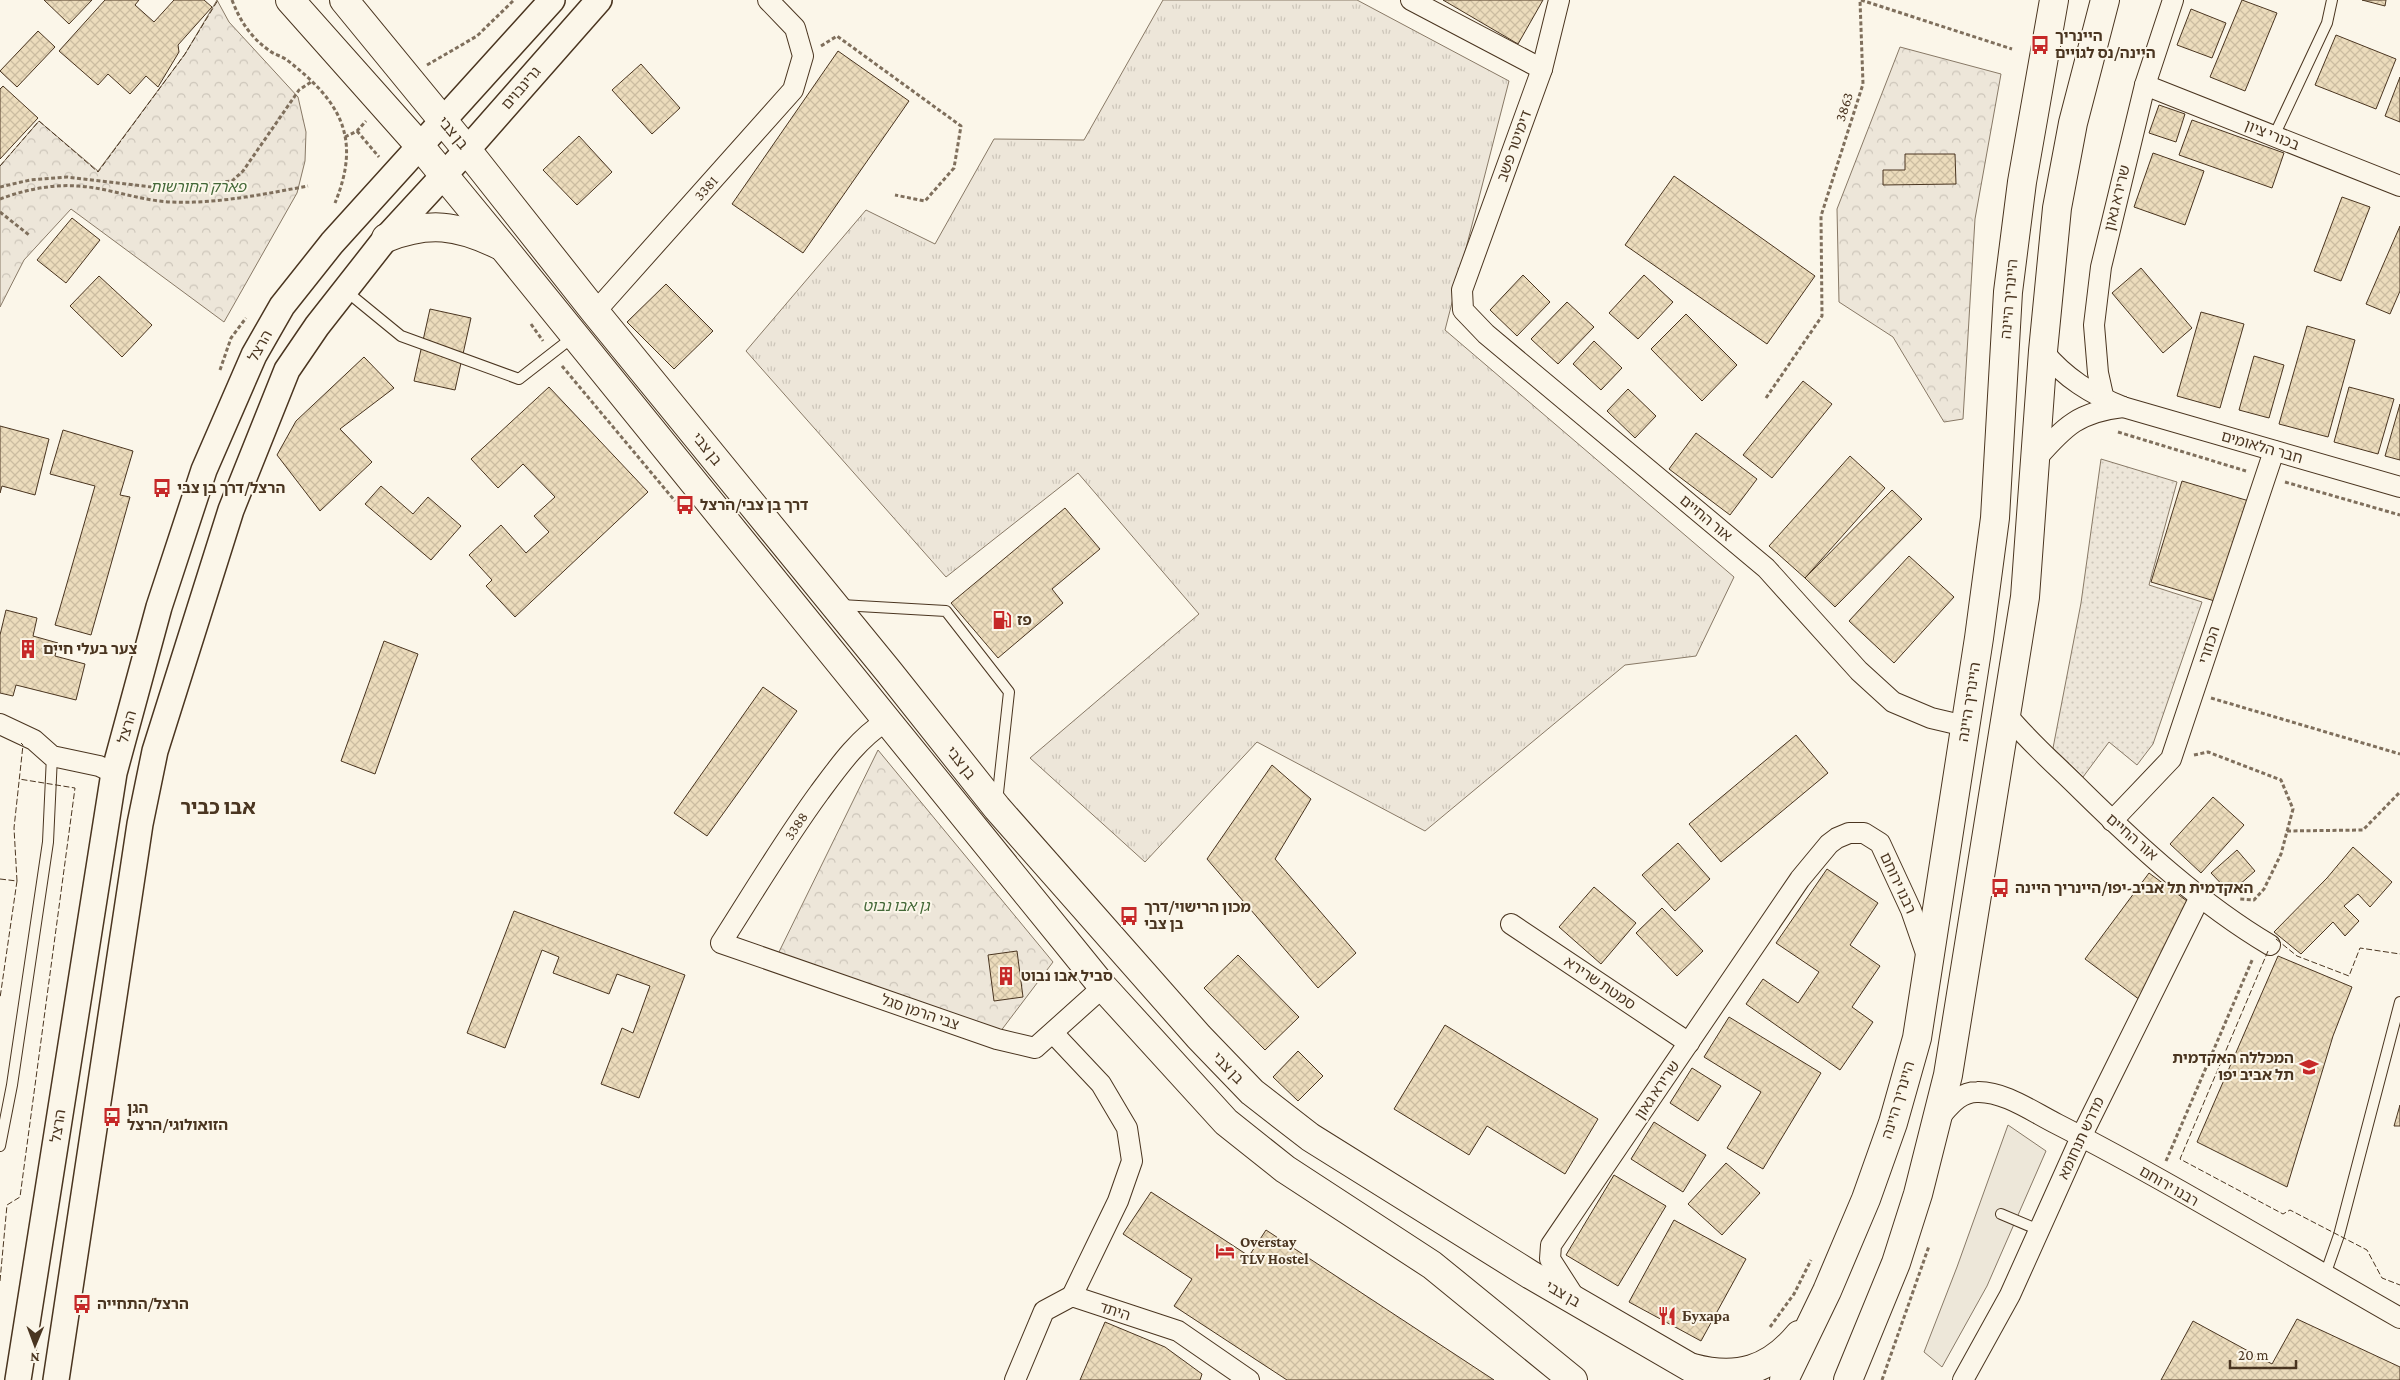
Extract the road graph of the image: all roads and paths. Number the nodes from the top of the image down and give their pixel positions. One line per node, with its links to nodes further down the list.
1 (232, 0): 17 (path)
2 (290, 0): 21 (main road, בן צבי)
3 (344, 0): 19 (main road, בן צבי)
4 (552, 0): 19 (street)
5 (599, 0): 22 (street, גרינבוים)
6 (768, 0): 15 (street)
7 (1411, 0): 16 (street)
8 (1559, 0): 16 (street, דימיטר פשב)
9 (1860, 0): 14 (path); 39 (path, 3863)
10 (2054, 0): 51 (main road, היינריך היינה)
11 (2105, 0): 38 (main road)
12 (2173, 0): 18 (street, שרירא גאון)
13 (2332, 0): 20 (lane)
14 (2012, 49)
15 (803, 56): 27 (path); 36 (street, 3381)
16 (1542, 69): 35 (street, דימיטר פשב)
17 (311, 82): 26 (path); 29 (path)
18 (2145, 84): 20 (street, בכורי ציון); 40 (street, שרירא גאון)
19 (442, 119): 21 (street); 22 (main road, בן צבי)
20 (2274, 136): 25 (street, בכורי ציון)
21 (419, 145): 23 (main road, בן צבי); 48 (street, הרצל)
22 (467, 150): 23 (street, גרינבוים); 36 (main road, בן צבי)
23 (442, 174): 32 (street); 33 (main road, בן צבי)
24 (308, 186): 28 (path)
25 (2400, 186)
26 (0, 187)
27 (894, 195)
28 (0, 199)
29 (333, 209)
30 (0, 212): 31 (path)
31 (29, 235)
32 (386, 238): 33 (main road); 34 (street)
33 (503, 247): 37 (main road, בן צבי)
34 (345, 290): 37 (lane); 52 (street)
35 (1462, 290): 51 (street, אור החיים)
36 (595, 312): 45 (main road, בן צבי)
37 (574, 337): 49 (main road, בן צבי)
38 (2043, 351): 40 (street, חבר הלאומים); 43 (main road)
39 (1766, 398)
40 (2104, 400): 41 (street, חבר הלאומים)
41 (2123, 407): 42 (street, חבר הלאומים); 43 (street, חבר הלאומים)
42 (2274, 451): 44 (street, חבר הלאומים); 46 (street, הכוזרי)
43 (2037, 458): 47 (main road)
44 (2400, 487)
45 (834, 605): 58 (main road, בן צבי); 58 (lane)
46 (2194, 692): 53 (path); 55 (street, הכוזרי)
47 (2007, 715): 60 (street, אור החיים); 72 (main road)
48 (130, 717): 52 (street); 56 (street, הרצל)
49 (886, 721): 66 (street, 3388); 68 (main road, בן צבי)
50 (0, 724): 54 (street)
51 (1965, 726): 67 (main road, היינריך היינה)
52 (155, 751): 59 (street)
53 (2400, 754)
54 (52, 756): 56 (street); 74 (lane)
55 (2171, 760): 60 (street, הכוזרי); 61 (path)
56 (114, 773): 59 (street); 84 (street, הרצל)
57 (2400, 792): 61 (path)
58 (997, 808): 80 (main road, בן צבי)
59 (142, 817): 85 (street)
60 (2112, 820): 63 (street, אור החיים)
61 (2287, 831): 63 (path)
62 (1800, 879): 67 (street, רבנו ירוחם); 71 (street, שרירא גאון)
63 (2200, 897): 65 (street, אור החיים); 73 (street, מדרש תנחומא)
64 (1511, 924): 71 (street, סמטת שרירא)
65 (2265, 942): 75 (path)
66 (721, 943): 70 (street, צבי הרמן סגל)
67 (1930, 963): 81 (main road, היינריך היינה)
68 (1102, 987): 70 (street, צבי הרמן סגל); 88 (main road, בן צבי)
69 (2400, 1002): 78 (lane)
70 (1053, 1033): 79 (street)
71 (1689, 1043): 80 (street, שרירא גאון)
72 (1937, 1120): 73 (street, רבנו ירוחם); 90 (main road)
73 (2081, 1137): 75 (street, רבנו ירוחם); 77 (street, מדרש תנחומא)
74 (0, 1146)
75 (2158, 1180): 78 (street, רבנו ירוחם)
76 (2001, 1214): 77 (lane)
77 (2039, 1230): 91 (street, מדרש תנחומא)
78 (2325, 1276): 82 (street, רבנו ירוחם)
79 (1072, 1296): 86 (street); 87 (street, היתד)
80 (1578, 1303): 83 (main road, בן צבי)
81 (1815, 1317): 83 (main road, בן צבי); 89 (main road, היינריך היינה)
82 (2400, 1318)
83 (1702, 1374)
84 (18, 1380)
85 (56, 1380)
86 (1015, 1380)
87 (1249, 1380)
88 (1573, 1380)
89 (1784, 1380)
90 (1848, 1380)
91 (1963, 1380)

